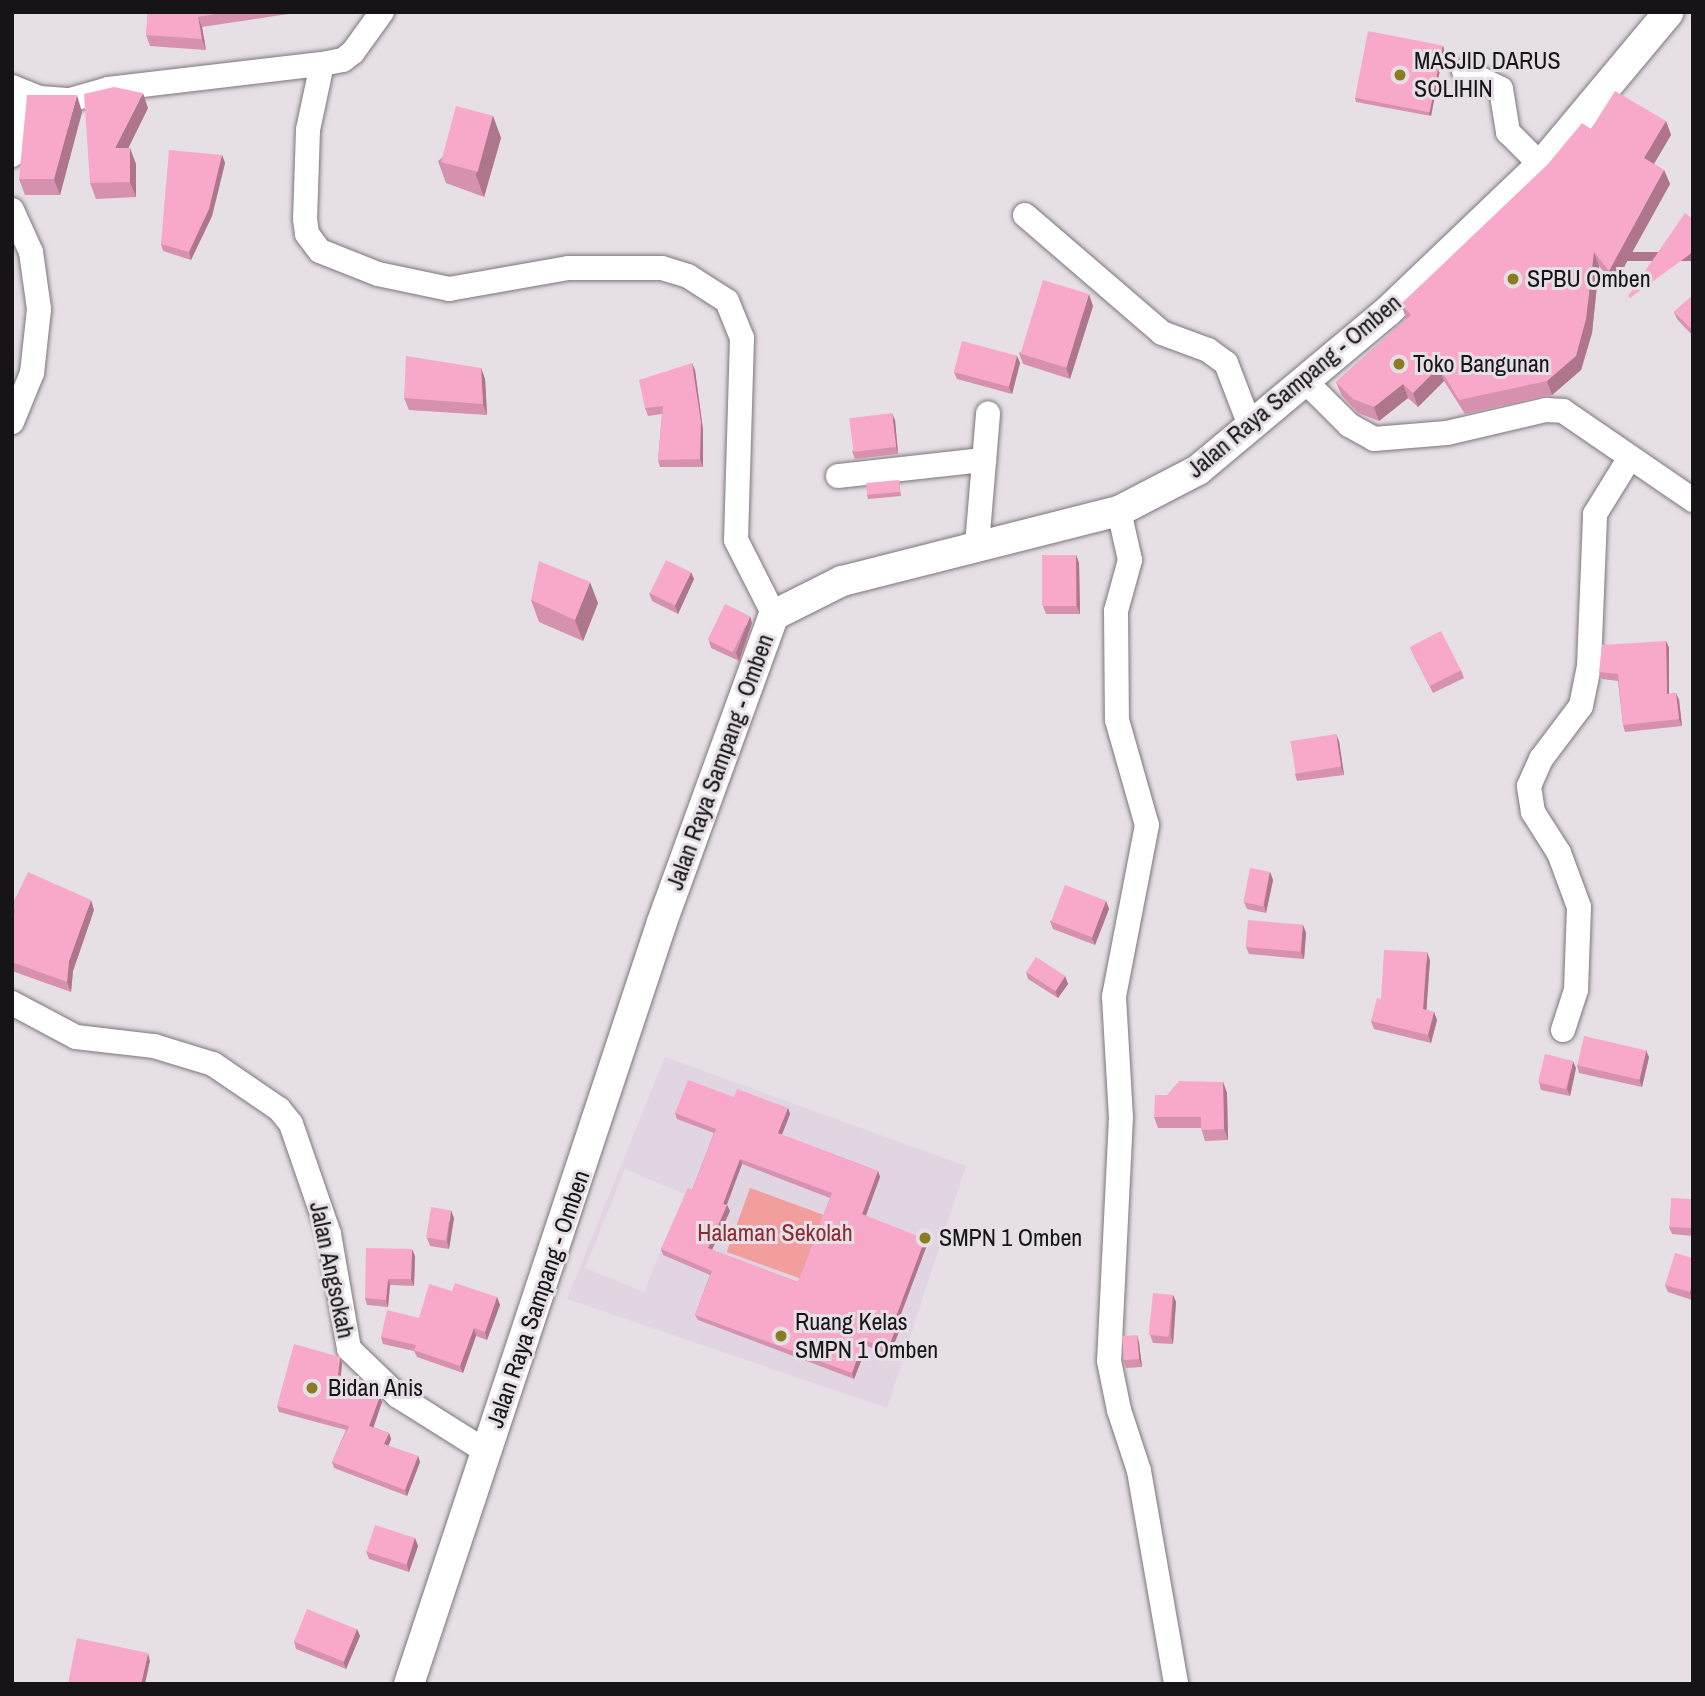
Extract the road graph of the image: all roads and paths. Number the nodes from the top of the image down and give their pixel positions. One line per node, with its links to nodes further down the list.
1 (382, 12): 3 (street)
2 (1669, 12): 7 (main road, Jalan Raya Sampang - Omben)
3 (321, 64): 5 (street); 20 (street)
4 (1464, 71): 7 (street)
5 (16, 90): 6 (street)
6 (12, 155)
7 (1541, 165): 10 (main road, Jalan Raya Sampang - Omben)
8 (12, 210): 12 (street)
9 (1025, 215): 13 (street)
10 (1305, 381): 13 (main road, Jalan Raya Sampang - Omben); 14 (street)
11 (988, 413): 15 (street)
12 (12, 422)
13 (1251, 428): 18 (main road, Jalan Raya Sampang - Omben)
14 (1629, 459): 17 (street); 22 (street)
15 (984, 460): 16 (street); 19 (street)
16 (838, 476)
17 (1693, 500)
18 (1119, 511): 19 (main road, Jalan Raya Sampang - Omben); 25 (street)
19 (977, 545): 20 (main road, Jalan Raya Sampang - Omben)
20 (774, 615): 23 (main road, Jalan Raya Sampang - Omben)
21 (12, 1003): 23 (street, Jalan Angsokah)
22 (1563, 1030)
23 (486, 1452): 24 (main road, Jalan Raya Sampang - Omben)
24 (410, 1684)
25 (1176, 1684)

